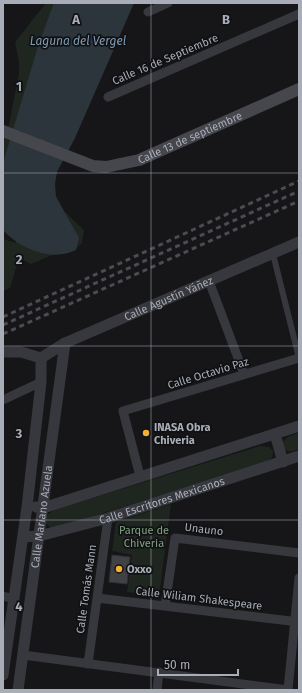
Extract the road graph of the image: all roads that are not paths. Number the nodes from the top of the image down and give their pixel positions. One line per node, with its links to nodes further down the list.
1 (168, 3): 2 (street)
2 (148, 12)
3 (299, 14): 5 (street, Calle 16 de Septiembre)
4 (299, 88): 6 (main road, Calle 13 de septiembre)
5 (108, 97)
6 (3, 131)
7 (299, 242): 8 (street, Calle Agustín Yáñez)
8 (273, 254): 9 (street, Calle Agustín Yáñez); 13 (street)
9 (209, 281): 10 (street, Calle Agustín Yáñez); 14 (street)
10 (64, 343): 12 (street, Calle Agustín Yáñez); 23 (street, Calle Mariano Azuela)
11 (3, 352): 12 (street)
12 (41, 358): 15 (street, Calle Mariano Azuela)
13 (299, 358): 14 (street, Calle Octavio Paz)
14 (244, 374): 21 (street, Calle Octavio Paz)
15 (41, 382): 16 (street); 22 (street, Calle Mariano Azuela)
16 (3, 400)
17 (299, 426): 18 (street)
18 (275, 434): 20 (street); 21 (street)
19 (299, 456): 20 (street, Calle Escritores Mexicanos)
20 (282, 462): 24 (street, Calle Escritores Mexicanos)
21 (140, 476): 23 (street)
22 (27, 507): 23 (street); 26 (street, Calle Mariano Azuela)
23 (42, 508): 25 (street, Calle Mariano Azuela)
24 (108, 518): 25 (street, Calle Escritores Mexicanos); 30 (street, Calle Tomás Mann)
25 (39, 536): 26 (street, Calle Escritores Mexicanos); 33 (street, Calle Mariano Azuela)
26 (23, 537): 29 (street, Calle Mariano Azuela)
27 (299, 553): 31 (street, Unauno)
28 (299, 578): 32 (street)
29 (8, 598): 36 (street, Calle Mariano Azuela)
30 (97, 598): 31 (street, Calle Wiliam Shakespeare); 34 (street, Calle Tomás Mann)
31 (165, 606): 32 (street, Calle Wiliam Shakespeare)
32 (296, 622): 39 (street)
33 (23, 655): 34 (street); 37 (street, Calle Mariano Azuela)
34 (88, 664): 35 (street)
35 (159, 672): 38 (street); 39 (street)
36 (3, 674)
37 (18, 690)
38 (157, 690)
39 (288, 690)

